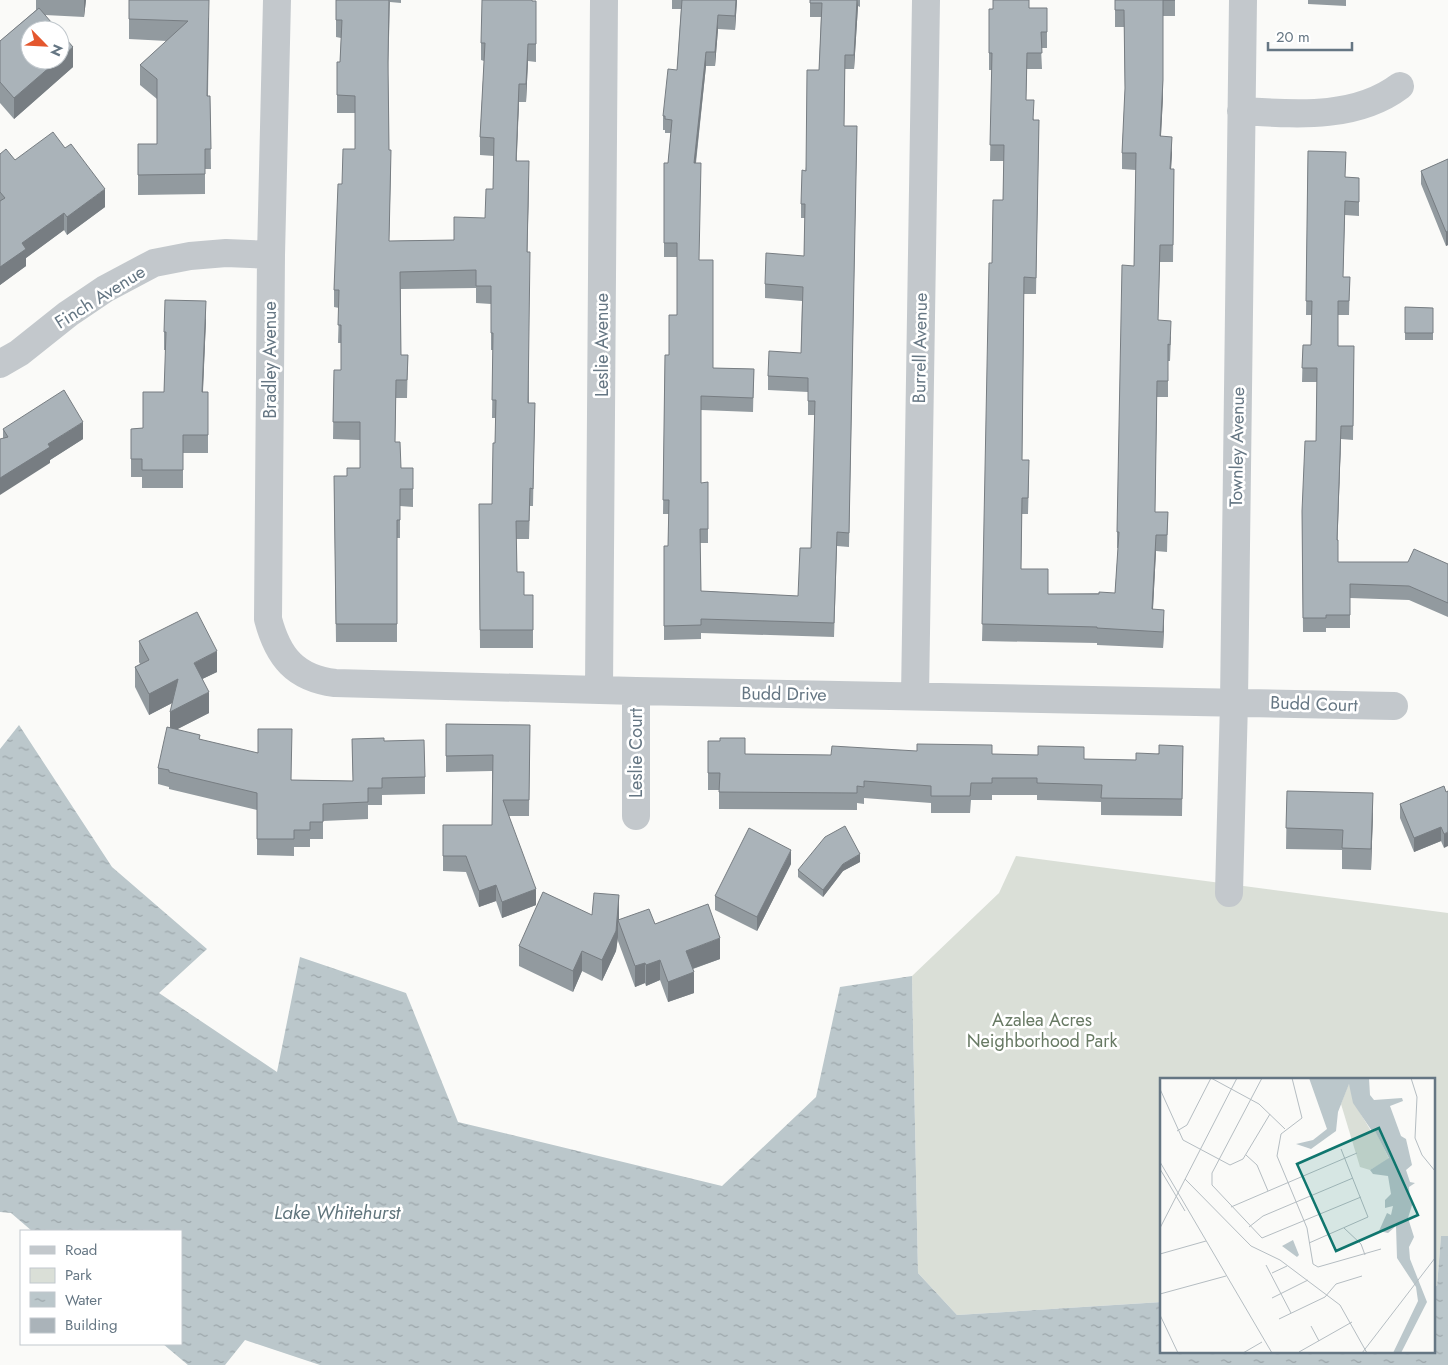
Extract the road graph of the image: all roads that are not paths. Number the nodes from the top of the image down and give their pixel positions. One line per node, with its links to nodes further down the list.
1 (277, 0): 7 (street, Bradley Avenue)
2 (604, 0): 10 (street, Leslie Avenue)
3 (926, 0): 12 (street, Burrell Avenue)
4 (1243, 0): 6 (street, Townley Avenue)
5 (1400, 86): 6 (street)
6 (1241, 111): 13 (street, Townley Avenue)
7 (271, 255): 8 (street, Finch Avenue); 9 (street, Bradley Avenue)
8 (0, 364)
9 (335, 683): 10 (street, Budd Drive)
10 (599, 690): 11 (street, Budd Drive)
11 (636, 691): 12 (street, Budd Drive); 15 (street, Leslie Court)
12 (915, 696): 13 (street, Budd Drive)
13 (1234, 702): 14 (street, Budd Court); 16 (street, Townley Avenue)
14 (1394, 706)
15 (636, 816)
16 (1229, 893)

